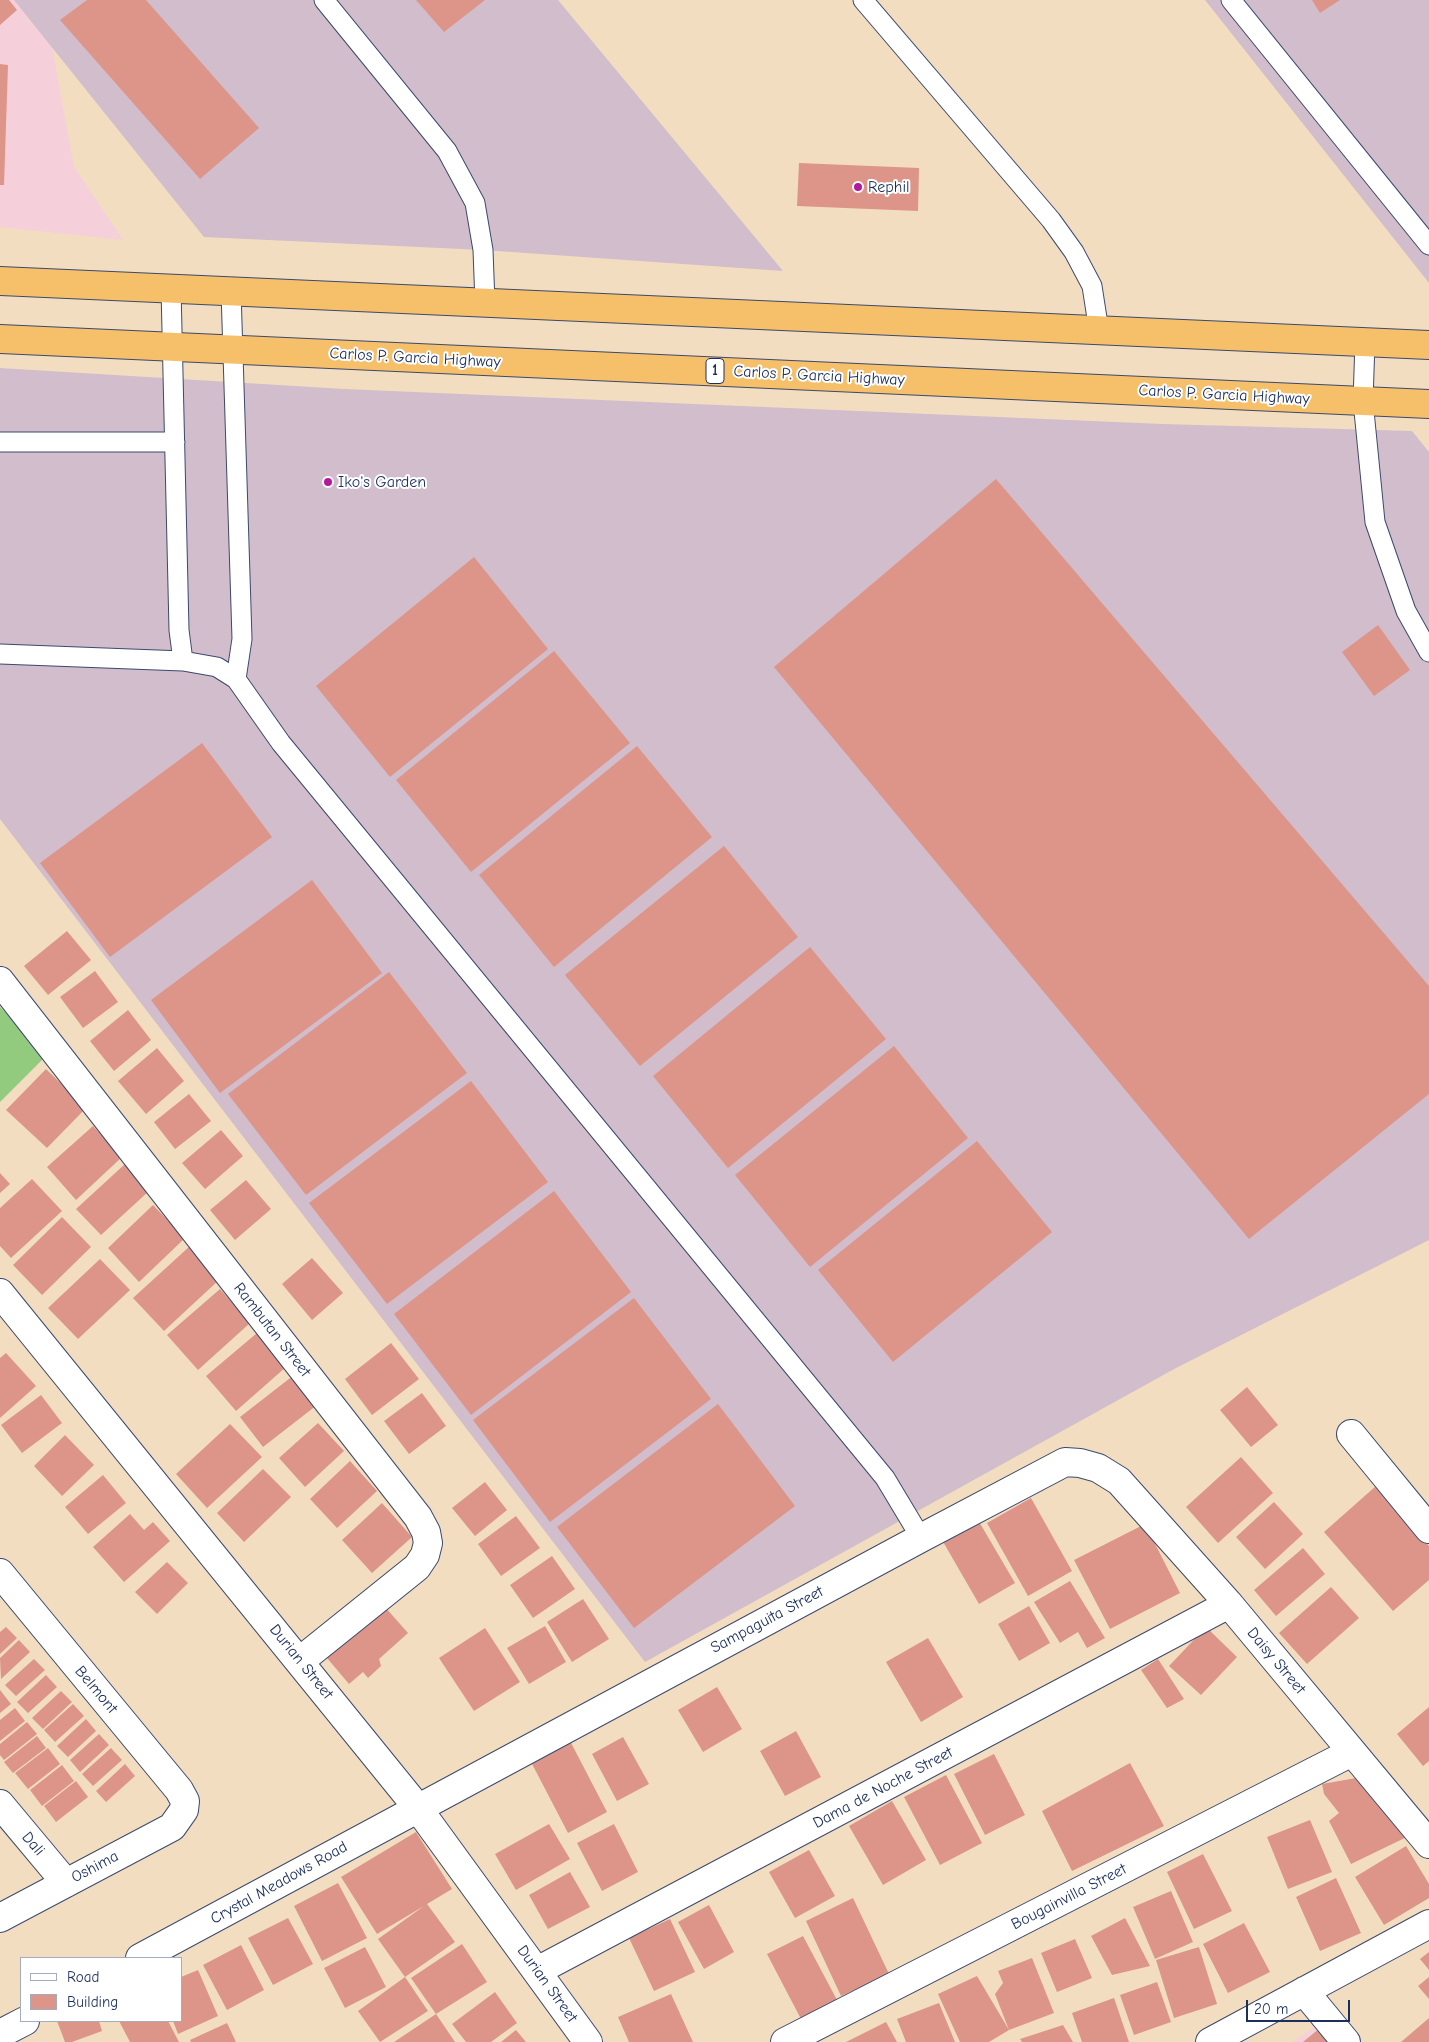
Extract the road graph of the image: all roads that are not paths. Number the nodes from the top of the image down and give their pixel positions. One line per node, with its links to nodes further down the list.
1 (324, 0): 8 (lane)
2 (863, 0): 9 (lane)
3 (1232, 0): 4 (lane)
4 (1429, 245)
5 (0, 281): 6 (highway)
6 (171, 288): 7 (highway); 13 (lane)
7 (231, 291): 8 (highway); 14 (lane)
8 (485, 302): 9 (highway)
9 (1099, 331): 11 (highway)
10 (0, 339): 13 (highway, Carlos P. Garcia Highway / 1)
11 (1365, 342): 12 (highway); 15 (lane)
12 (1429, 346)
13 (172, 347): 14 (highway, Carlos P. Garcia Highway / 1); 18 (lane)
14 (233, 350): 15 (highway, Carlos P. Garcia Highway / 1); 22 (lane)
15 (1363, 401): 16 (highway, Carlos P. Garcia Highway / 1); 19 (lane)
16 (1429, 404)
17 (0, 442): 18 (lane)
18 (175, 442): 21 (lane)
19 (1429, 652)
20 (0, 654): 21 (lane)
21 (183, 662): 22 (lane)
22 (236, 679): 28 (lane)
23 (0, 981): 31 (street, Rambutan Street)
24 (0, 1293): 31 (street, Durian Street)
25 (1350, 1434): 27 (street)
26 (1119, 1482): 28 (street, Sampaguita Street); 30 (street, Daisy Street)
27 (1429, 1529)
28 (921, 1538): 34 (street, Sampaguita Street)
29 (0, 1573): 35 (street, Belmont)
30 (1229, 1604): 32 (street, Daisy Street); 41 (street, Dama de Noche Street)
31 (300, 1661): 34 (street, Durian Street)
32 (1352, 1752): 36 (street, Daisy Street); 46 (street, Bougainvilla Street)
33 (0, 1804): 37 (street, Dali)
34 (418, 1807): 40 (street, Crystal Meadows Road); 41 (street, Durian Street)
35 (184, 1810): 37 (street, Oshima)
36 (1429, 1844)
37 (66, 1883): 38 (street, Oshima)
38 (0, 1918)
39 (1429, 1924): 42 (street)
40 (142, 1957)
41 (537, 1971): 45 (street, Durian Street)
42 (1304, 1991): 47 (street); 48 (street)
43 (23, 2022): 44 (street)
44 (0, 2034)
45 (588, 2042)
46 (785, 2042)
47 (1210, 2042)
48 (1346, 2042)

